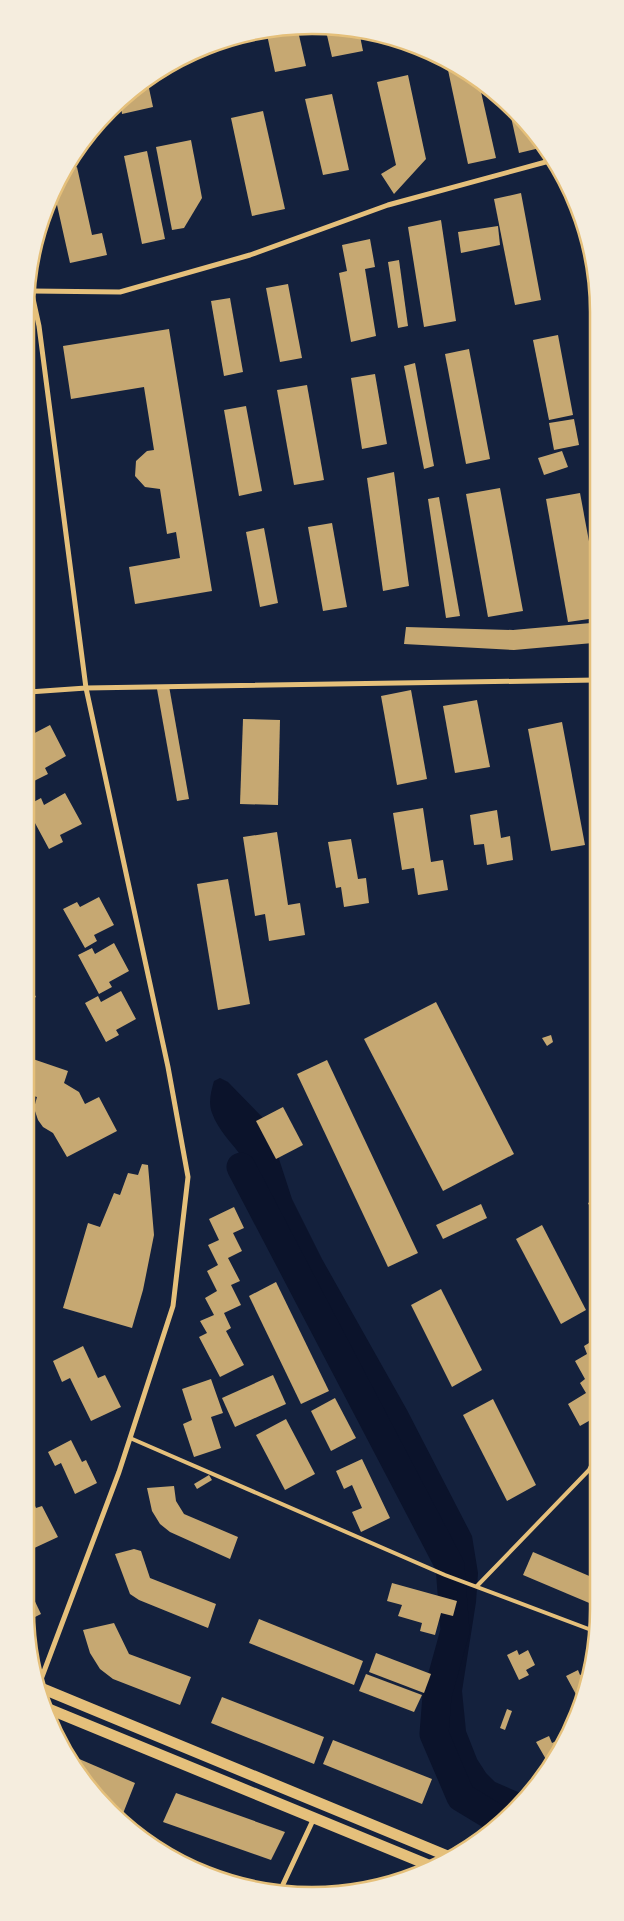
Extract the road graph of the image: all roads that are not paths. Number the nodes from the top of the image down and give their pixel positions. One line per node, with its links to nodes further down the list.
1 (546, 162): 2 (street)
2 (34, 292)
3 (34, 303): 5 (street)
4 (590, 680): 5 (street)
5 (86, 688): 6 (street); 7 (street)
6 (34, 692)
7 (130, 1438): 9 (lane); 11 (street)
8 (590, 1468): 9 (lane)
9 (477, 1586): 10 (lane)
10 (590, 1628)
11 (42, 1677)
12 (46, 1690): 15 (main road)
13 (54, 1711): 14 (main road)
14 (314, 1818): 16 (main road); 17 (street)
15 (443, 1854)
16 (424, 1863)
17 (282, 1886)

